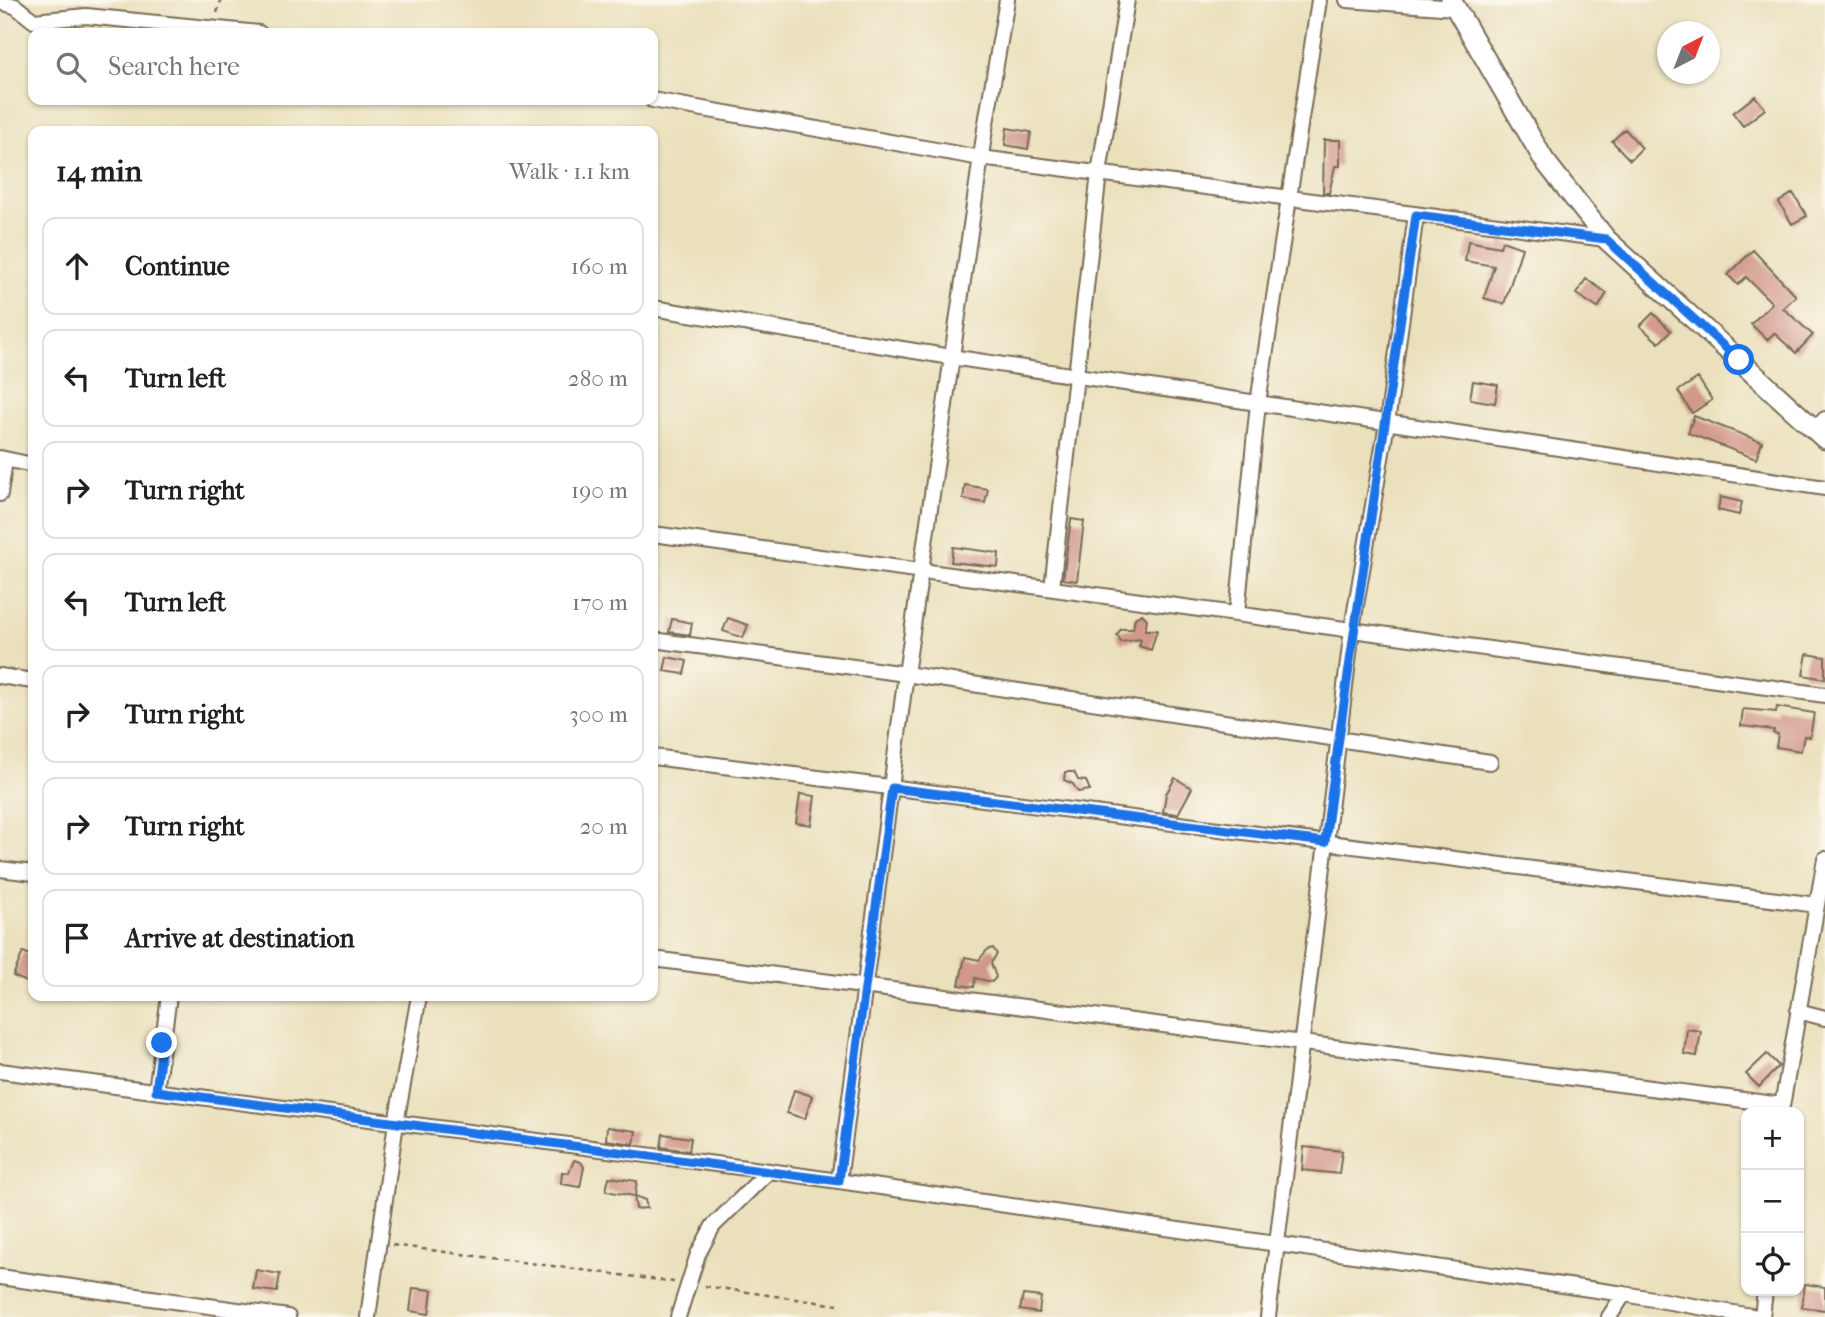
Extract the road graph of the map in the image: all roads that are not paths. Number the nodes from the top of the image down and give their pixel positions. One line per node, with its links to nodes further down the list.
1 (1007, 0): 9 (street)
2 (1127, 0): 10 (street)
3 (1320, 0): 11 (street)
4 (1347, 0): 6 (street)
5 (0, 2): 7 (street)
6 (1453, 4): 13 (main road)
7 (208, 28)
8 (658, 101): 9 (street)
9 (981, 158): 10 (street); 15 (street)
10 (1099, 173): 11 (street); 16 (street)
11 (1288, 198): 12 (street); 17 (street)
12 (1416, 215): 13 (street); 18 (street)
13 (1606, 239): 19 (main road)
14 (658, 309): 15 (street)
15 (951, 357): 16 (street); 25 (street)
16 (1078, 376): 17 (street); 26 (street)
17 (1258, 403): 18 (street); 27 (street)
18 (1387, 422): 22 (street); 28 (street)
19 (1822, 429)
20 (3, 459): 21 (street); 23 (street)
21 (28, 464)
22 (1825, 488)
23 (0, 494)
24 (658, 535): 25 (street)
25 (922, 570): 26 (street); 30 (street)
26 (1052, 588): 27 (street)
27 (1237, 614): 28 (street)
28 (1352, 629): 33 (street); 34 (street)
29 (658, 641): 30 (street)
30 (906, 674): 34 (street); 37 (street)
31 (0, 676): 32 (street)
32 (28, 680)
33 (1825, 695)
34 (1338, 739): 36 (street); 38 (street)
35 (658, 758): 37 (street)
36 (1490, 762)
37 (892, 788): 38 (street); 44 (street)
38 (1325, 842): 42 (street); 49 (street)
39 (1825, 859): 42 (street)
40 (0, 869): 41 (street)
41 (28, 872)
42 (1817, 905): 47 (street)
43 (658, 960): 44 (street)
44 (866, 989): 49 (street); 56 (street)
45 (168, 1001): 51 (street)
46 (418, 1001): 54 (street)
47 (1798, 1011): 48 (street); 53 (street)
48 (1825, 1018)
49 (1301, 1044): 52 (street); 57 (street)
50 (0, 1071): 51 (street)
51 (156, 1091): 54 (street)
52 (1767, 1107)
53 (1782, 1107)
54 (396, 1123): 55 (street); 62 (street)
55 (769, 1171): 56 (street); 63 (street)
56 (839, 1181): 57 (street)
57 (1278, 1246): 59 (street); 64 (street)
58 (0, 1277): 61 (street)
59 (1624, 1294): 65 (street); 66 (street)
60 (1764, 1296): 67 (street)
61 (288, 1317)
62 (368, 1317)
63 (678, 1317)
64 (1268, 1317)
65 (1608, 1317)
66 (1757, 1317)
67 (1762, 1317)

